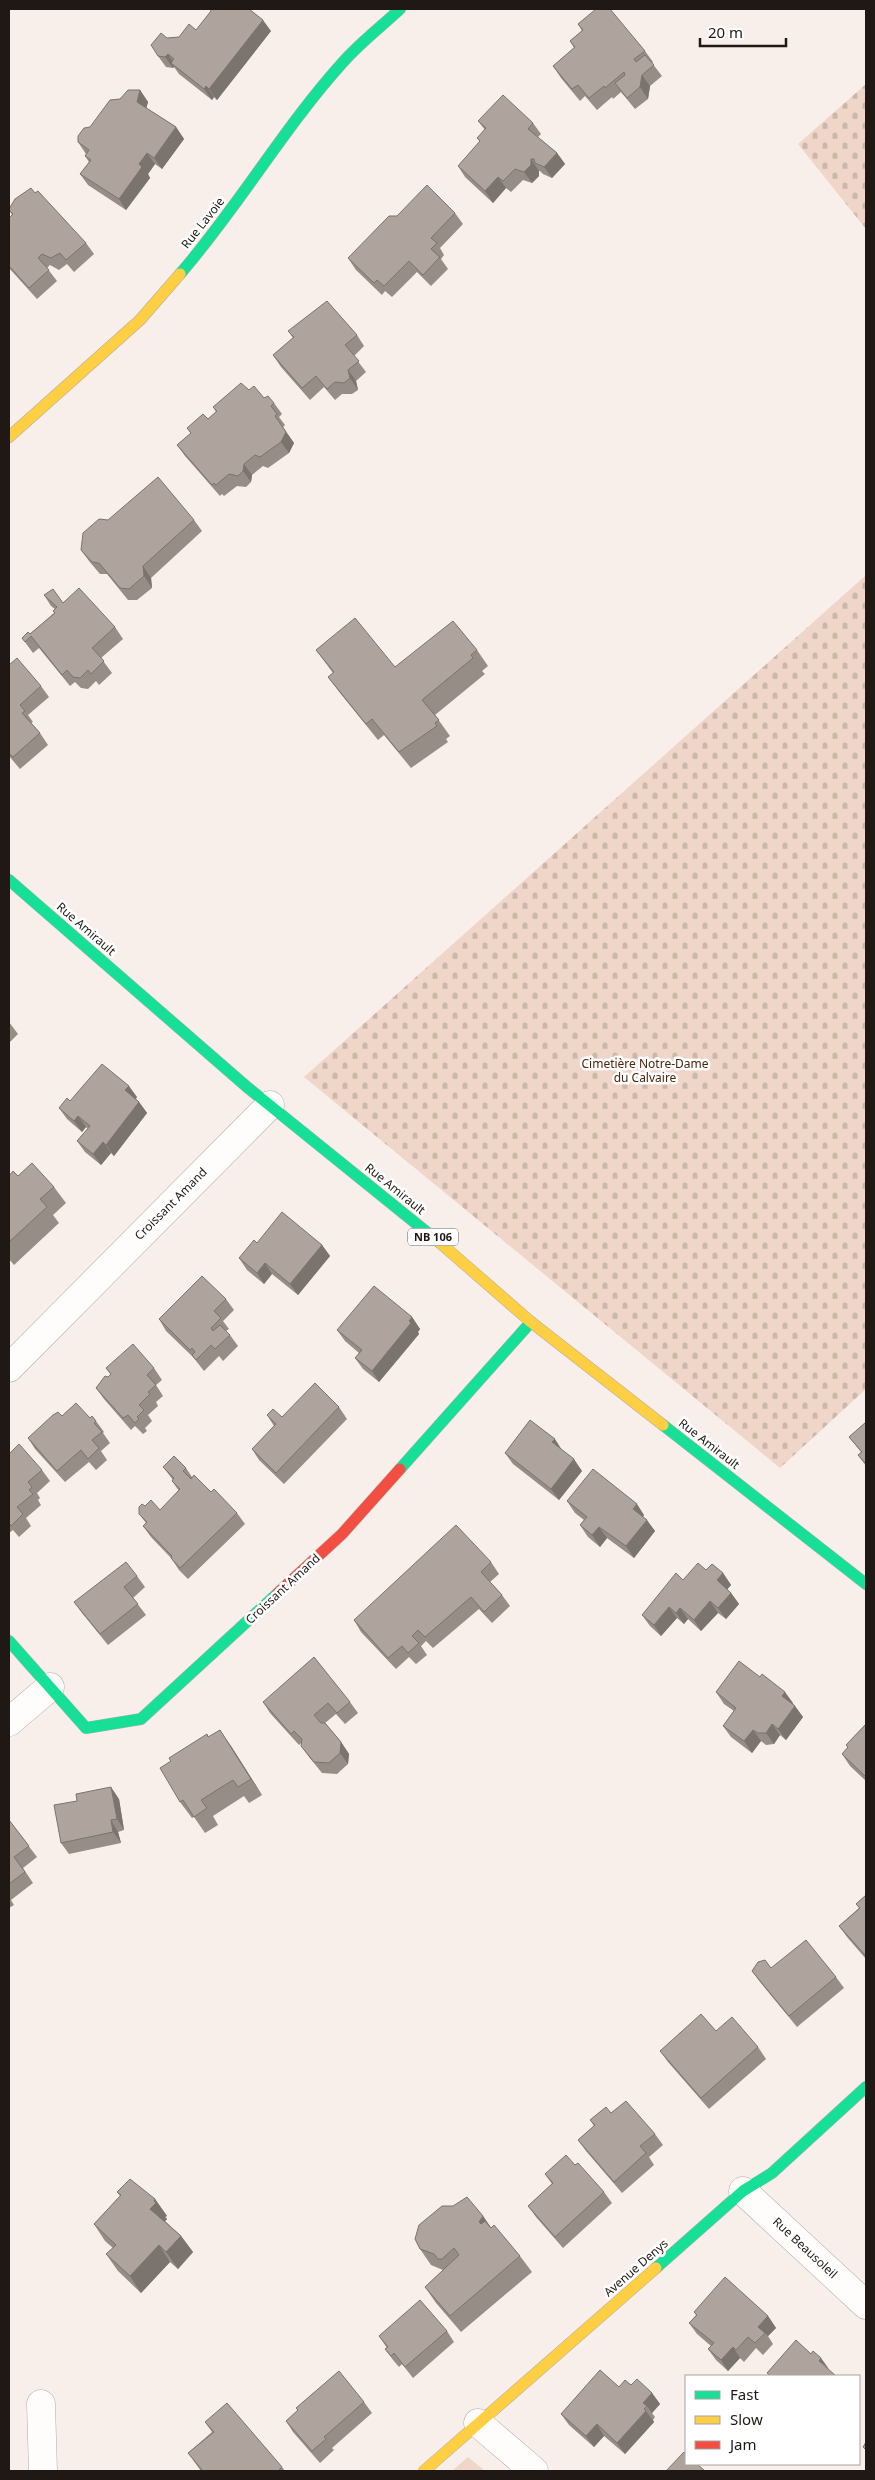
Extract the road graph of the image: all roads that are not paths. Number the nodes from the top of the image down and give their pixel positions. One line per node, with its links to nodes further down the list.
1 (400, 9): 2 (street, Rue Lavoie)
2 (9, 437)
3 (9, 880): 4 (street, Rue Amirault / NB 106)
4 (270, 1105): 5 (street, Rue Amirault / NB 106); 6 (street, Croissant Amand)
5 (530, 1322): 7 (street, Rue Amirault / NB 106); 9 (street, Croissant Amand)
6 (9, 1368)
7 (866, 1584)
8 (9, 1641): 9 (street, Croissant Amand)
9 (50, 1687): 10 (street)
10 (9, 1722)
11 (866, 2087): 12 (street, Avenue Denys)
12 (743, 2191): 13 (street, Rue Beausoleil); 15 (street, Avenue Denys)
13 (866, 2305)
14 (41, 2404): 16 (street)
15 (478, 2423): 17 (street, Avenue Denys); 18 (street)
16 (43, 2471)
17 (424, 2471)
18 (534, 2471)

